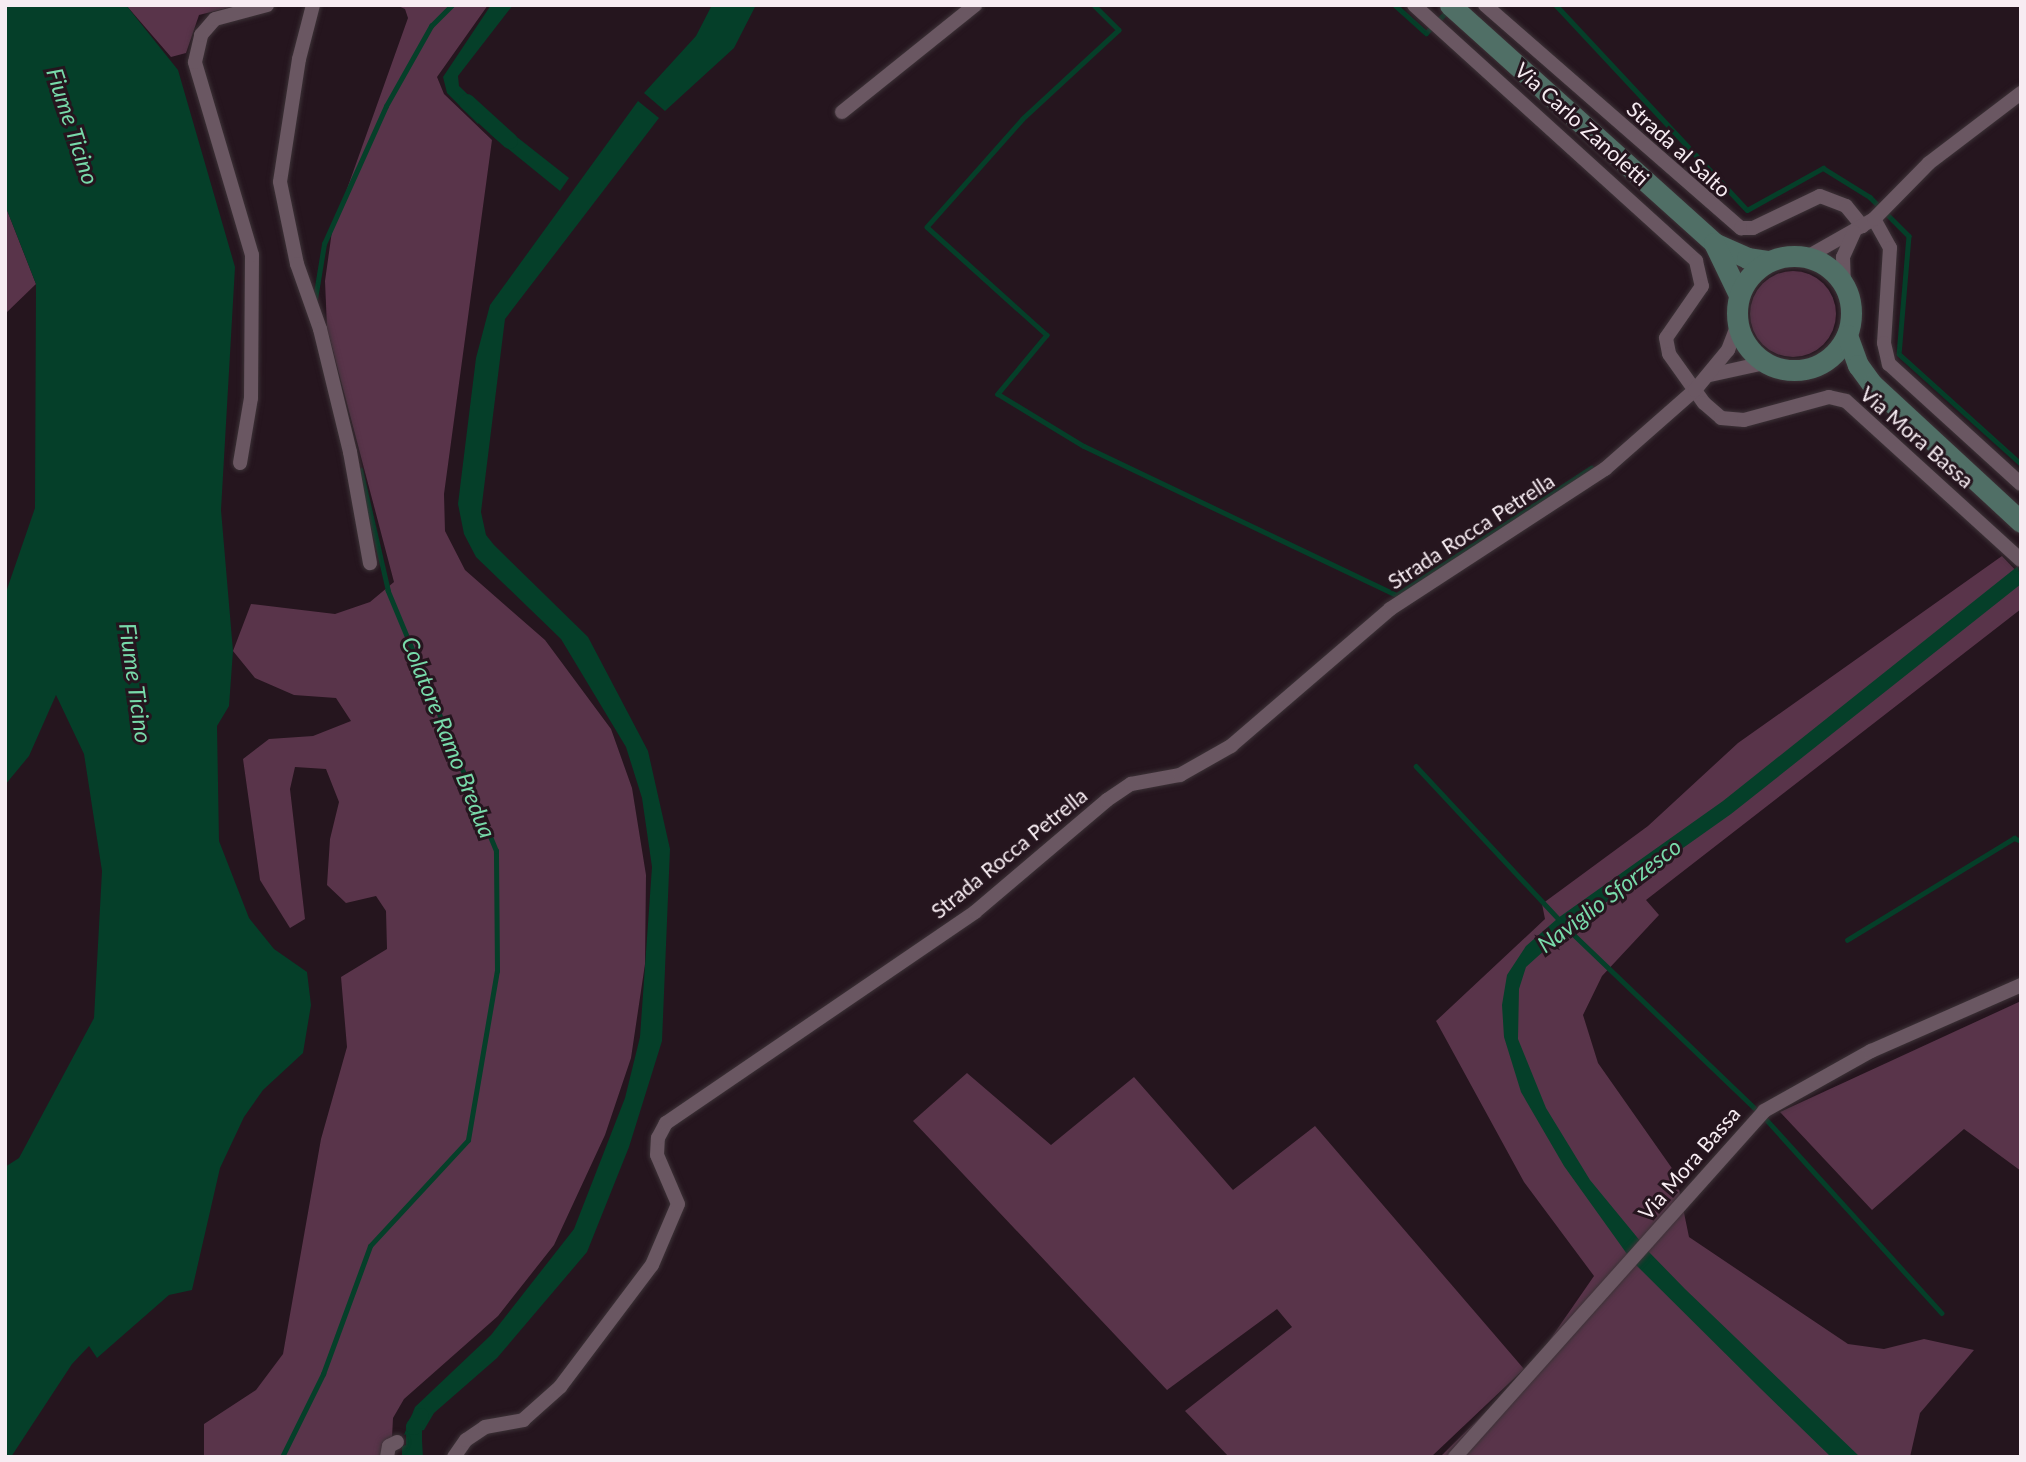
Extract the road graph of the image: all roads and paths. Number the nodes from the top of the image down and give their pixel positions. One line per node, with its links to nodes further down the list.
1 (267, 5): 22 (street)
2 (313, 5): 26 (street)
3 (975, 5): 8 (street)
4 (1414, 5): 21 (street)
5 (1485, 5): 9 (street, Strada al Salto)
6 (1454, 8): 10 (main road, Via Carlo Zanoletti)
7 (2021, 93): 9 (street)
8 (842, 112)
9 (1871, 219): 11 (street); 13 (street); 23 (street)
10 (1714, 243): 12 (main road, Via Carlo Zanoletti); 14 (main road, Via Carlo Zanoletti)
11 (1807, 257): 12 (main road); 13 (main road)
12 (1769, 261): 14 (main road)
13 (1844, 286): 16 (main road)
14 (1739, 295): 15 (main road)
15 (1737, 326): 17 (main road); 19 (street)
16 (1847, 335): 18 (main road); 20 (main road)
17 (1764, 363): 18 (main road); 19 (street)
18 (1815, 367): 20 (main road)
19 (1706, 377): 21 (street)
20 (1872, 384): 24 (main road)
21 (1695, 390): 25 (street, Via Mora Bassa); 30 (street, Strada Rocca Petrella)
22 (240, 463)
23 (2021, 484)
24 (2021, 522)
25 (2017, 556)
26 (370, 563)
27 (2021, 985): 31 (street, Via Mora Bassa)
28 (397, 1442): 29 (street)
29 (387, 1457)
30 (454, 1457)
31 (1455, 1457)

